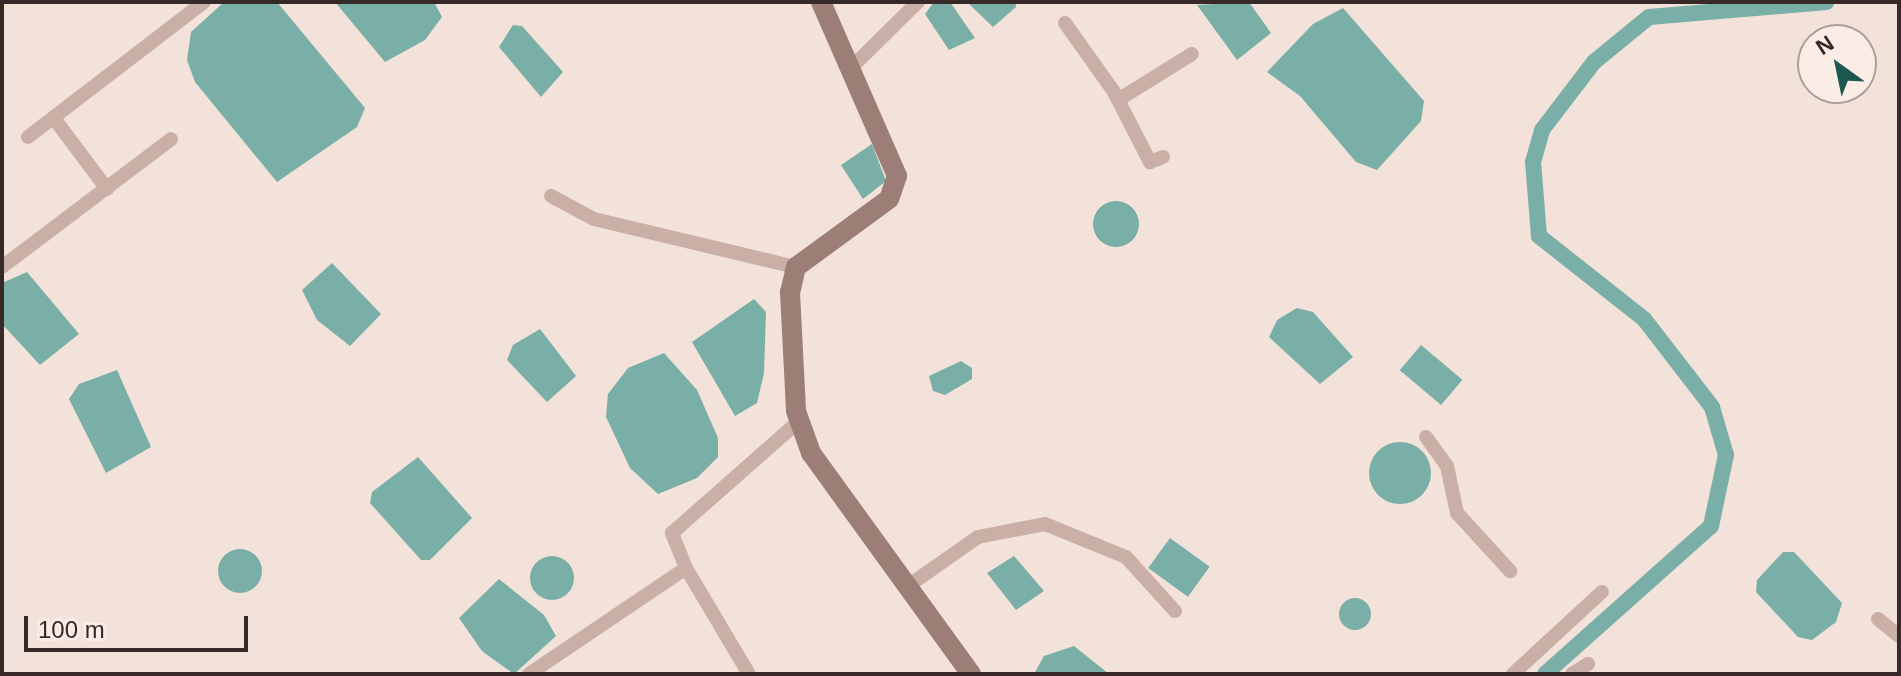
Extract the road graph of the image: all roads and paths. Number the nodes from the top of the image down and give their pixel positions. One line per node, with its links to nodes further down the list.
1 (204, 2): 8 (street)
2 (821, 2): 6 (street)
3 (918, 2): 6 (street)
4 (1065, 23): 7 (street)
5 (1192, 54): 7 (street)
6 (853, 66): 15 (street)
7 (1118, 100): 11 (street)
8 (56, 121): 9 (street); 12 (street)
9 (28, 137)
10 (171, 139): 12 (street)
11 (1163, 157)
12 (107, 189): 14 (street)
13 (551, 196): 15 (street)
14 (2, 267)
15 (796, 267): 16 (street)
16 (798, 422): 18 (street); 20 (street)
17 (1426, 437): 19 (street)
18 (686, 568): 26 (street); 27 (street)
19 (1510, 571)
20 (908, 586): 22 (street); 28 (street)
21 (1602, 592): 29 (street)
22 (1175, 611)
23 (1878, 619): 24 (street)
24 (1899, 636)
25 (1588, 664): 30 (street)
26 (529, 674)
27 (749, 674)
28 (971, 674)
29 (1513, 674)
30 (1572, 674)

